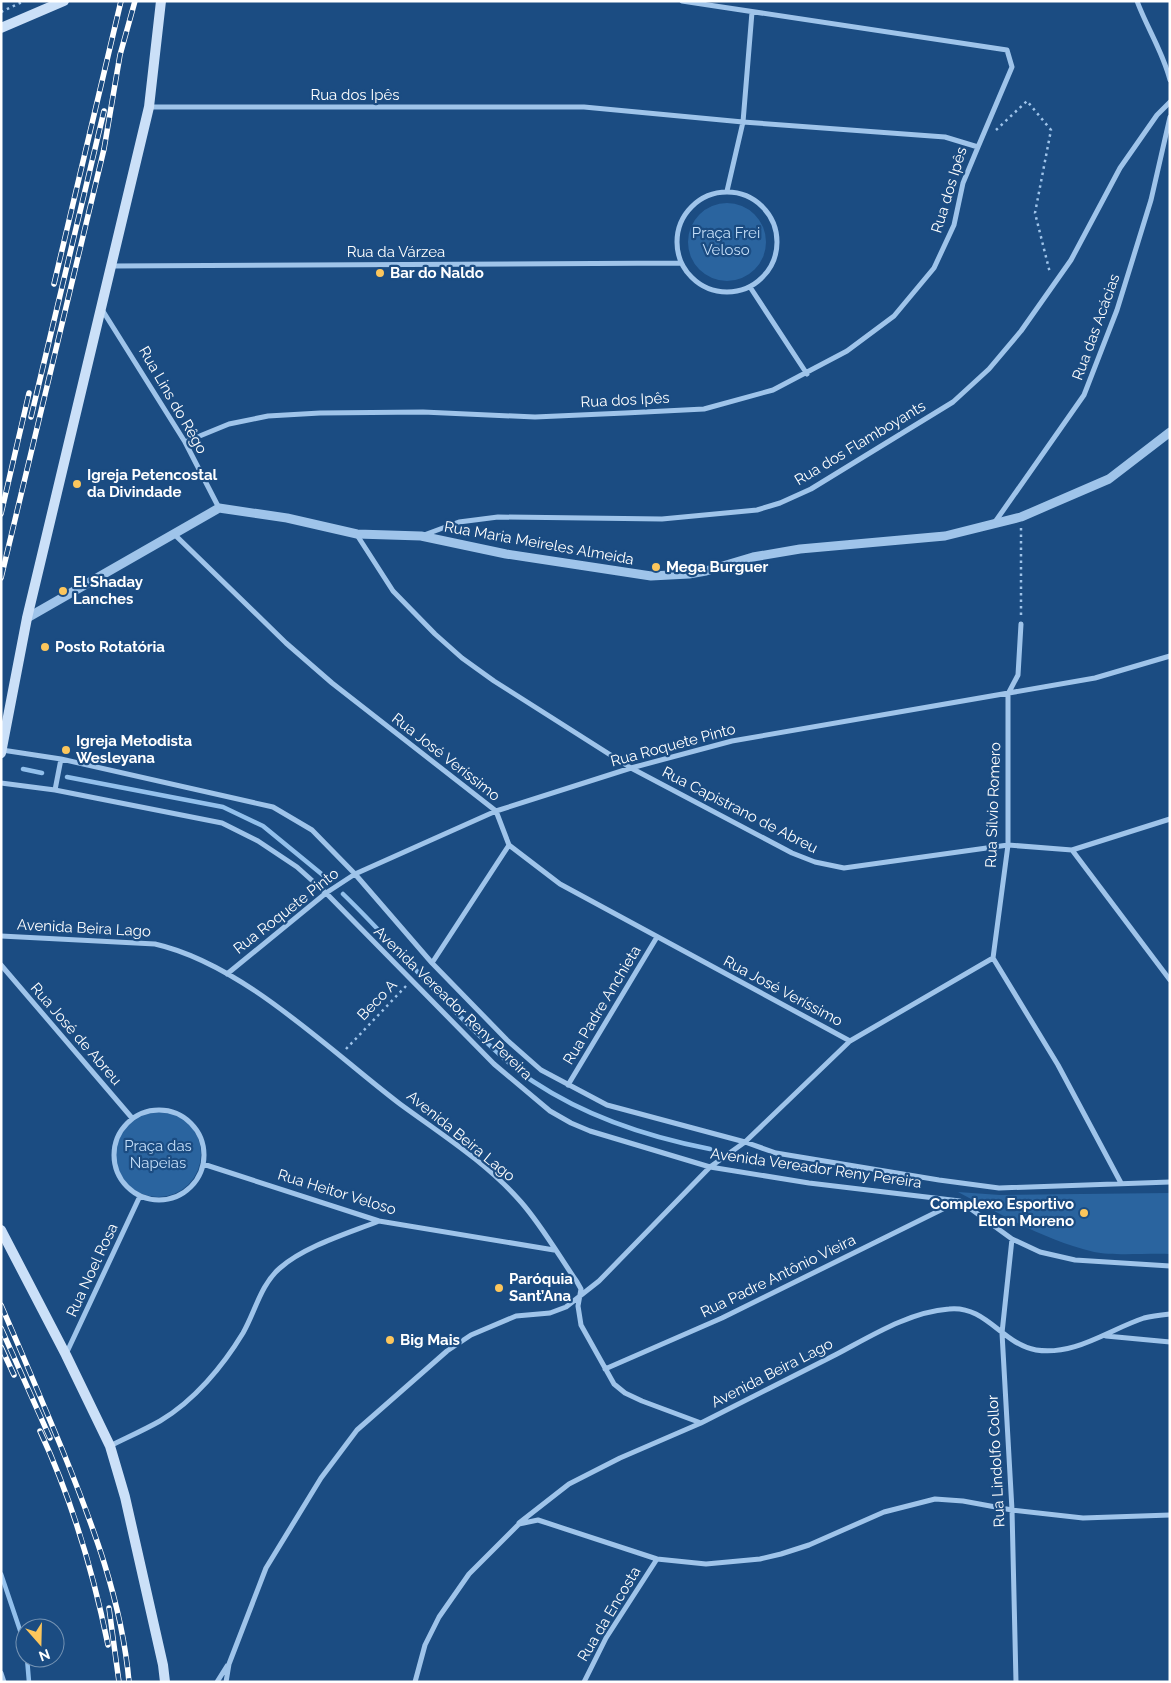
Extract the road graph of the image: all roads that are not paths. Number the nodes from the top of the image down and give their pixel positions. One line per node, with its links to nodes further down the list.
1 (64, 1): 6 (main road)
2 (161, 1): 9 (main road)
3 (682, 1): 5 (street)
4 (1137, 1): 7 (street)
5 (752, 12): 11 (street); 12 (street)
6 (1, 28)
7 (1170, 80)
8 (1170, 102): 25 (street, Rua dos Flamboyants)
9 (149, 108): 11 (street, Rua dos Ipês); 15 (main road)
10 (1170, 117): 22 (street, Rua das Acácias)
11 (743, 122): 12 (street, Rua dos Ipês); 13 (street)
12 (978, 147): 18 (street, Rua dos Ipês)
13 (727, 192): 14 (street); 16 (street)
14 (680, 263): 15 (street, Rua da Várzea); 16 (street)
15 (112, 266): 17 (main road)
16 (750, 287): 18 (street)
17 (101, 307): 20 (street, Rua Lins do Rêgo); 26 (main road)
18 (807, 374): 20 (street, Rua dos Ipês)
19 (1170, 432): 22 (street, Rua Maria Meireles Almeida)
20 (185, 442): 21 (street, Rua Lins do Rêgo)
21 (219, 508): 23 (street); 24 (street, Rua Maria Meireles Almeida)
22 (995, 523): 25 (street, Rua Maria Meireles Almeida)
23 (174, 534): 26 (street); 35 (street, Rua José Veríssimo)
24 (357, 534): 25 (street, Rua Maria Meireles Almeida); 32 (street, Rua Capistrano de Abreu)
25 (421, 536)
26 (27, 618): 30 (main road)
27 (1021, 624): 29 (street, Rua Sílvio Romero)
28 (1170, 656): 29 (street, Rua Roquete Pinto)
29 (1008, 694): 32 (street, Rua Roquete Pinto); 38 (street, Rua Sílvio Romero)
30 (2, 752): 31 (street, Avenida Vereador Reny Pereira)
31 (61, 759): 34 (street); 40 (street, Avenida Vereador Reny Pereira)
32 (631, 768): 35 (street, Rua Roquete Pinto); 38 (street, Rua Capistrano de Abreu)
33 (1, 783): 34 (street, Avenida Vereador Reny Pereira)
34 (56, 790): 41 (street, Avenida Vereador Reny Pereira)
35 (496, 812): 37 (street, Rua José Veríssimo); 40 (street, Rua Roquete Pinto)
36 (1170, 819): 39 (street)
37 (509, 845): 43 (street, Rua José Veríssimo); 45 (street)
38 (1008, 845): 39 (street, Rua Capistrano de Abreu); 44 (street, Rua Sílvio Romero)
39 (1072, 850): 48 (street)
40 (355, 874): 41 (street, Rua Roquete Pinto); 45 (street, Avenida Vereador Reny Pereira)
41 (326, 893): 47 (street, Rua Roquete Pinto); 54 (street, Avenida Vereador Reny Pereira)
42 (1, 936): 47 (street, Avenida Beira Lago)
43 (657, 937): 49 (street, Rua José Veríssimo); 50 (street, Rua Padre Anchieta)
44 (993, 958): 49 (street); 56 (street)
45 (432, 963): 50 (street, Avenida Vereador Reny Pereira)
46 (1, 966): 51 (street, Rua José de Abreu)
47 (227, 974): 62 (street, Avenida Beira Lago)
48 (1170, 980)
49 (850, 1041): 52 (street)
50 (568, 1085): 52 (street, Avenida Vereador Reny Pereira)
51 (132, 1118): 53 (street); 57 (street)
52 (745, 1142): 54 (street); 56 (street, Avenida Vereador Reny Pereira)
53 (203, 1164): 57 (street); 59 (street, Rua Heitor Veloso)
54 (710, 1167): 58 (street, Avenida Vereador Reny Pereira); 64 (street)
55 (1170, 1182): 56 (street, Avenida Vereador Reny Pereira)
56 (1121, 1183)
57 (140, 1196): 69 (street, Rua Noel Rosa)
58 (960, 1201): 61 (street, Avenida Vereador Reny Pereira); 70 (street, Rua Padre Antônio Vieira)
59 (379, 1221): 62 (street, Rua Heitor Veloso); 72 (street)
60 (1, 1230): 69 (main road)
61 (1012, 1239): 63 (street, Avenida Vereador Reny Pereira); 66 (street, Rua Lindolfo Collor)
62 (554, 1250): 64 (street, Avenida Beira Lago)
63 (1170, 1266)
64 (580, 1297): 70 (street, Avenida Beira Lago); 77 (street)
65 (1170, 1314): 67 (street, Avenida Beira Lago)
66 (1002, 1333): 67 (street, Avenida Beira Lago); 71 (street, Avenida Beira Lago); 73 (street, Rua Lindolfo Collor)
67 (1104, 1336): 68 (street)
68 (1170, 1342)
69 (66, 1355): 72 (main road)
70 (604, 1369): 71 (street, Avenida Beira Lago)
71 (701, 1423): 75 (street)
72 (110, 1446): 78 (main road)
73 (1012, 1510): 74 (street); 76 (street); 87 (street, Rua Lindolfo Collor)
74 (1170, 1515)
75 (519, 1524): 76 (street); 85 (street)
76 (657, 1559): 86 (street, Rua da Encosta)
77 (229, 1664): 83 (street); 84 (street)
78 (164, 1665): 81 (main road); 82 (main road)
79 (1, 1673): 80 (street)
80 (4, 1682)
81 (165, 1682)
82 (173, 1682)
83 (217, 1682)
84 (226, 1682)
85 (415, 1682)
86 (584, 1682)
87 (1016, 1682)

